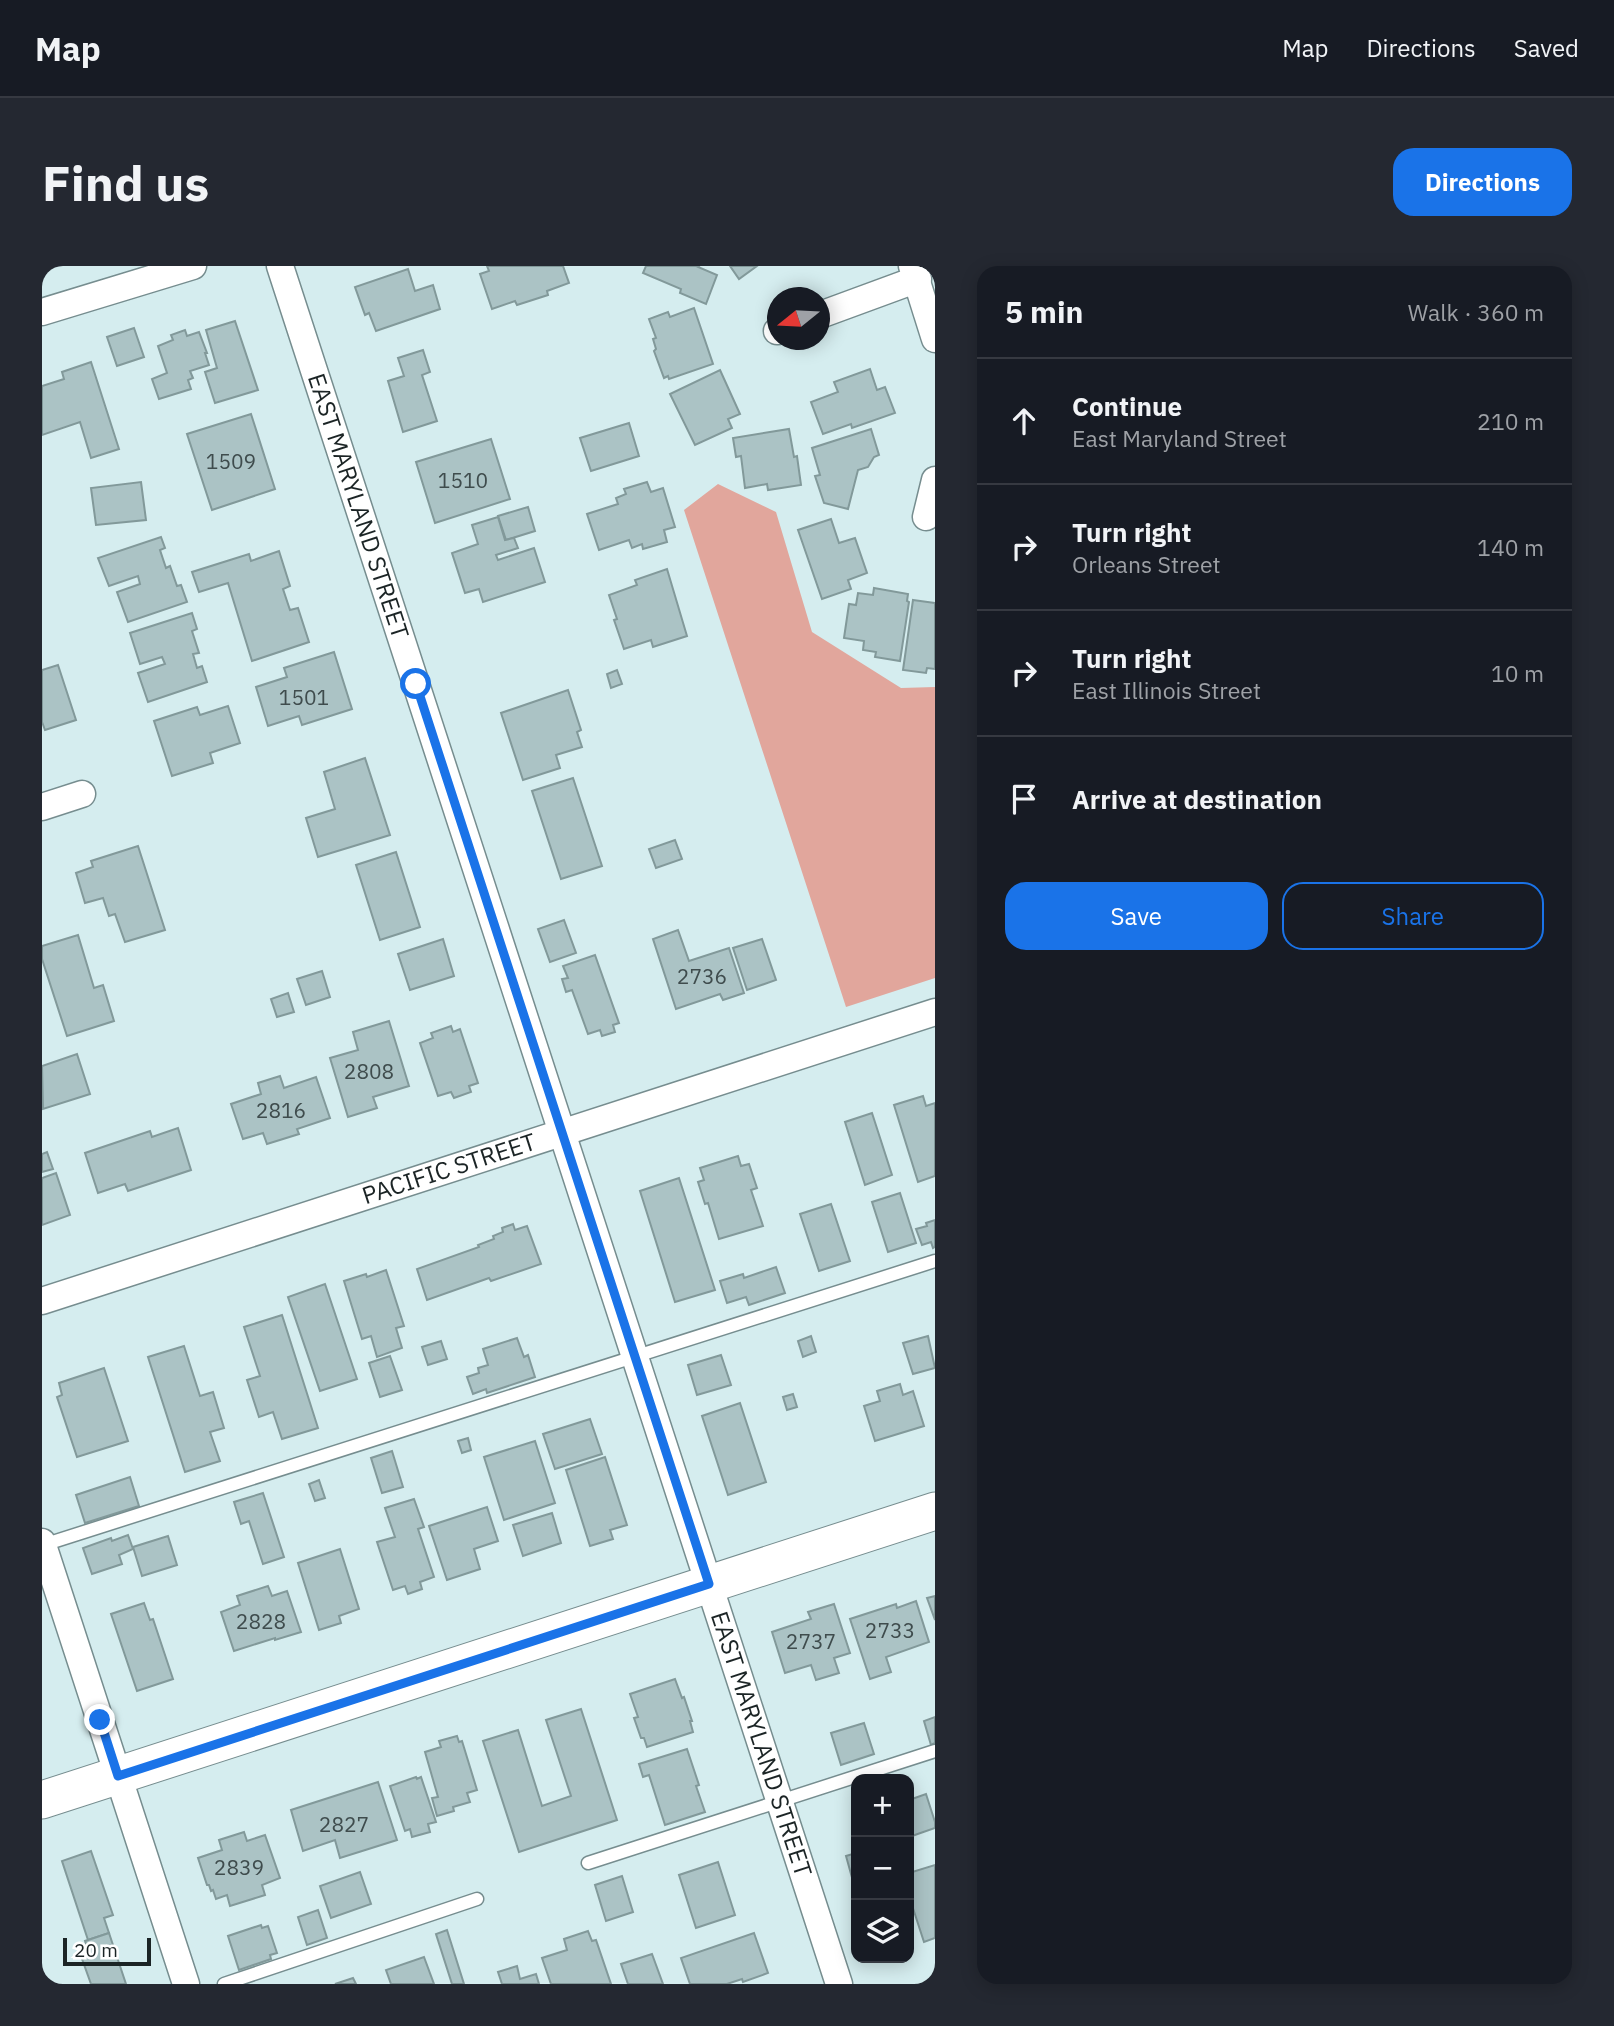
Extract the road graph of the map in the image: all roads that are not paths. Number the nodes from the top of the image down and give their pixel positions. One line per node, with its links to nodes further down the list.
1 (193, 266): 5 (street)
2 (280, 266): 12 (street, EAST MARYLAND STREET)
3 (915, 273): 4 (street); 6 (street)
4 (830, 311)
5 (42, 312)
6 (935, 339)
7 (935, 480): 8 (street)
8 (926, 517)
9 (82, 794): 10 (street)
10 (42, 807)
11 (935, 1012): 12 (street, PACIFIC STREET)
12 (562, 1133): 14 (street, PACIFIC STREET); 15 (street, EAST MARYLAND STREET)
13 (935, 1261): 15 (lane)
14 (42, 1301)
15 (635, 1357): 17 (lane); 18 (street, EAST MARYLAND STREET)
16 (935, 1511): 18 (main road)
17 (42, 1543): 20 (street)
18 (709, 1584): 20 (main road); 22 (street, EAST MARYLAND STREET)
19 (935, 1751): 22 (lane)
20 (118, 1776): 21 (main road); 25 (street)
21 (42, 1800)
22 (780, 1801): 23 (lane); 27 (street, EAST MARYLAND STREET)
23 (588, 1863)
24 (477, 1899): 26 (lane)
25 (186, 1984)
26 (224, 1984)
27 (839, 1984)

